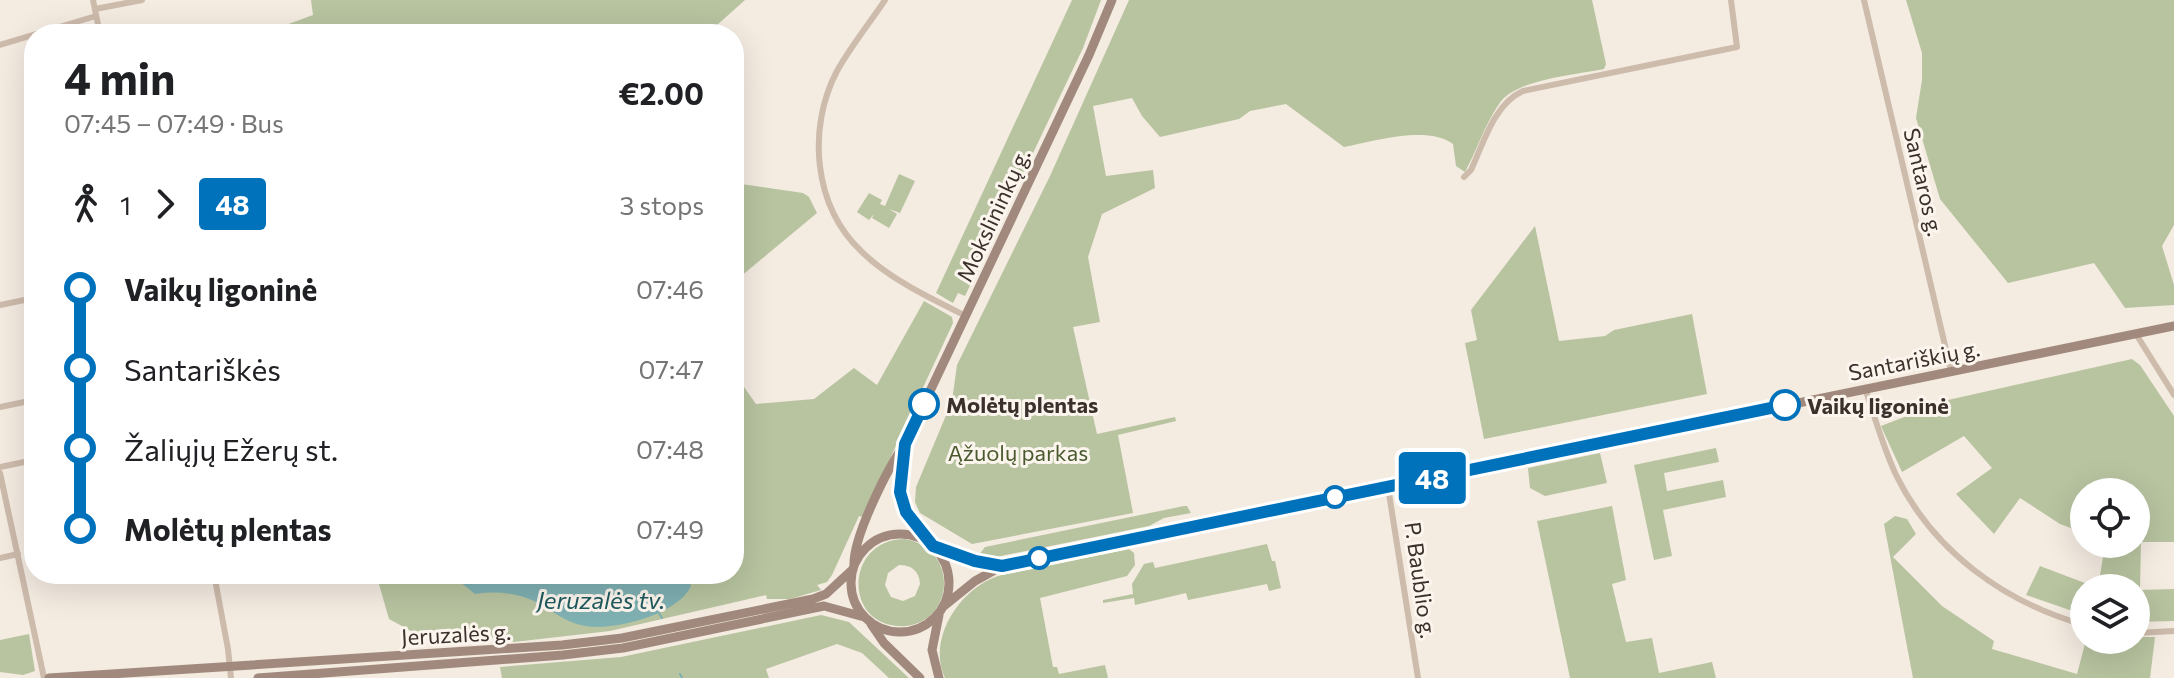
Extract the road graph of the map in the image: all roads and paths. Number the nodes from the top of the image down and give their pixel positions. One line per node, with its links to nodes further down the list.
1 (93, 0): 7 (street)
2 (142, 0): 7 (street)
3 (885, 0): 15 (street)
4 (1112, 0): 15 (main road, Mokslininkų g.)
5 (1731, 0): 12 (street)
6 (1864, 0): 18 (street, Santaros g.)
7 (95, 13): 8 (street); 9 (street)
8 (62, 24)
9 (98, 24)
10 (24, 37): 11 (street)
11 (0, 45)
12 (1464, 177)
13 (24, 300): 14 (street)
14 (0, 305)
15 (966, 316): 23 (main road, Mokslininkų g.)
16 (2174, 326): 17 (main road, Santariškių g.)
17 (2136, 334): 18 (main road, Santariškių g.); 20 (street)
18 (1951, 371): 19 (main road, Santariškių g.)
19 (1865, 388): 27 (main road, Santariškių g.); 38 (street)
20 (2174, 395)
21 (24, 402): 22 (street)
22 (0, 407)
23 (905, 444): 28 (main road, Mokslininkų g.); 32 (main road, Mokslininkų g.)
24 (24, 462): 25 (street)
25 (0, 467)
26 (0, 473): 29 (street)
27 (1388, 487): 31 (main road, Santariškių g.); 47 (street, P. Baublio g.)
28 (931, 544): 31 (main road, Santariškių g.); 32 (main road); 36 (main road)
29 (18, 554): 30 (street); 33 (street)
30 (0, 558)
31 (1002, 566): 36 (main road, Santariškių g.)
32 (853, 568): 37 (main road); 41 (main road, Jeruzalės g.)
33 (24, 581)
34 (25, 584): 42 (street)
35 (216, 584): 41 (street)
36 (941, 610): 37 (main road); 46 (main road)
37 (866, 619): 44 (main road, Jeruzalės g.); 45 (main road)
38 (2070, 620)
39 (2174, 631): 40 (street)
40 (2150, 632)
41 (230, 666): 42 (main road, Jeruzalės g.); 43 (street)
42 (46, 678)
43 (231, 678)
44 (258, 678)
45 (920, 678)
46 (939, 678)
47 (1418, 678)

